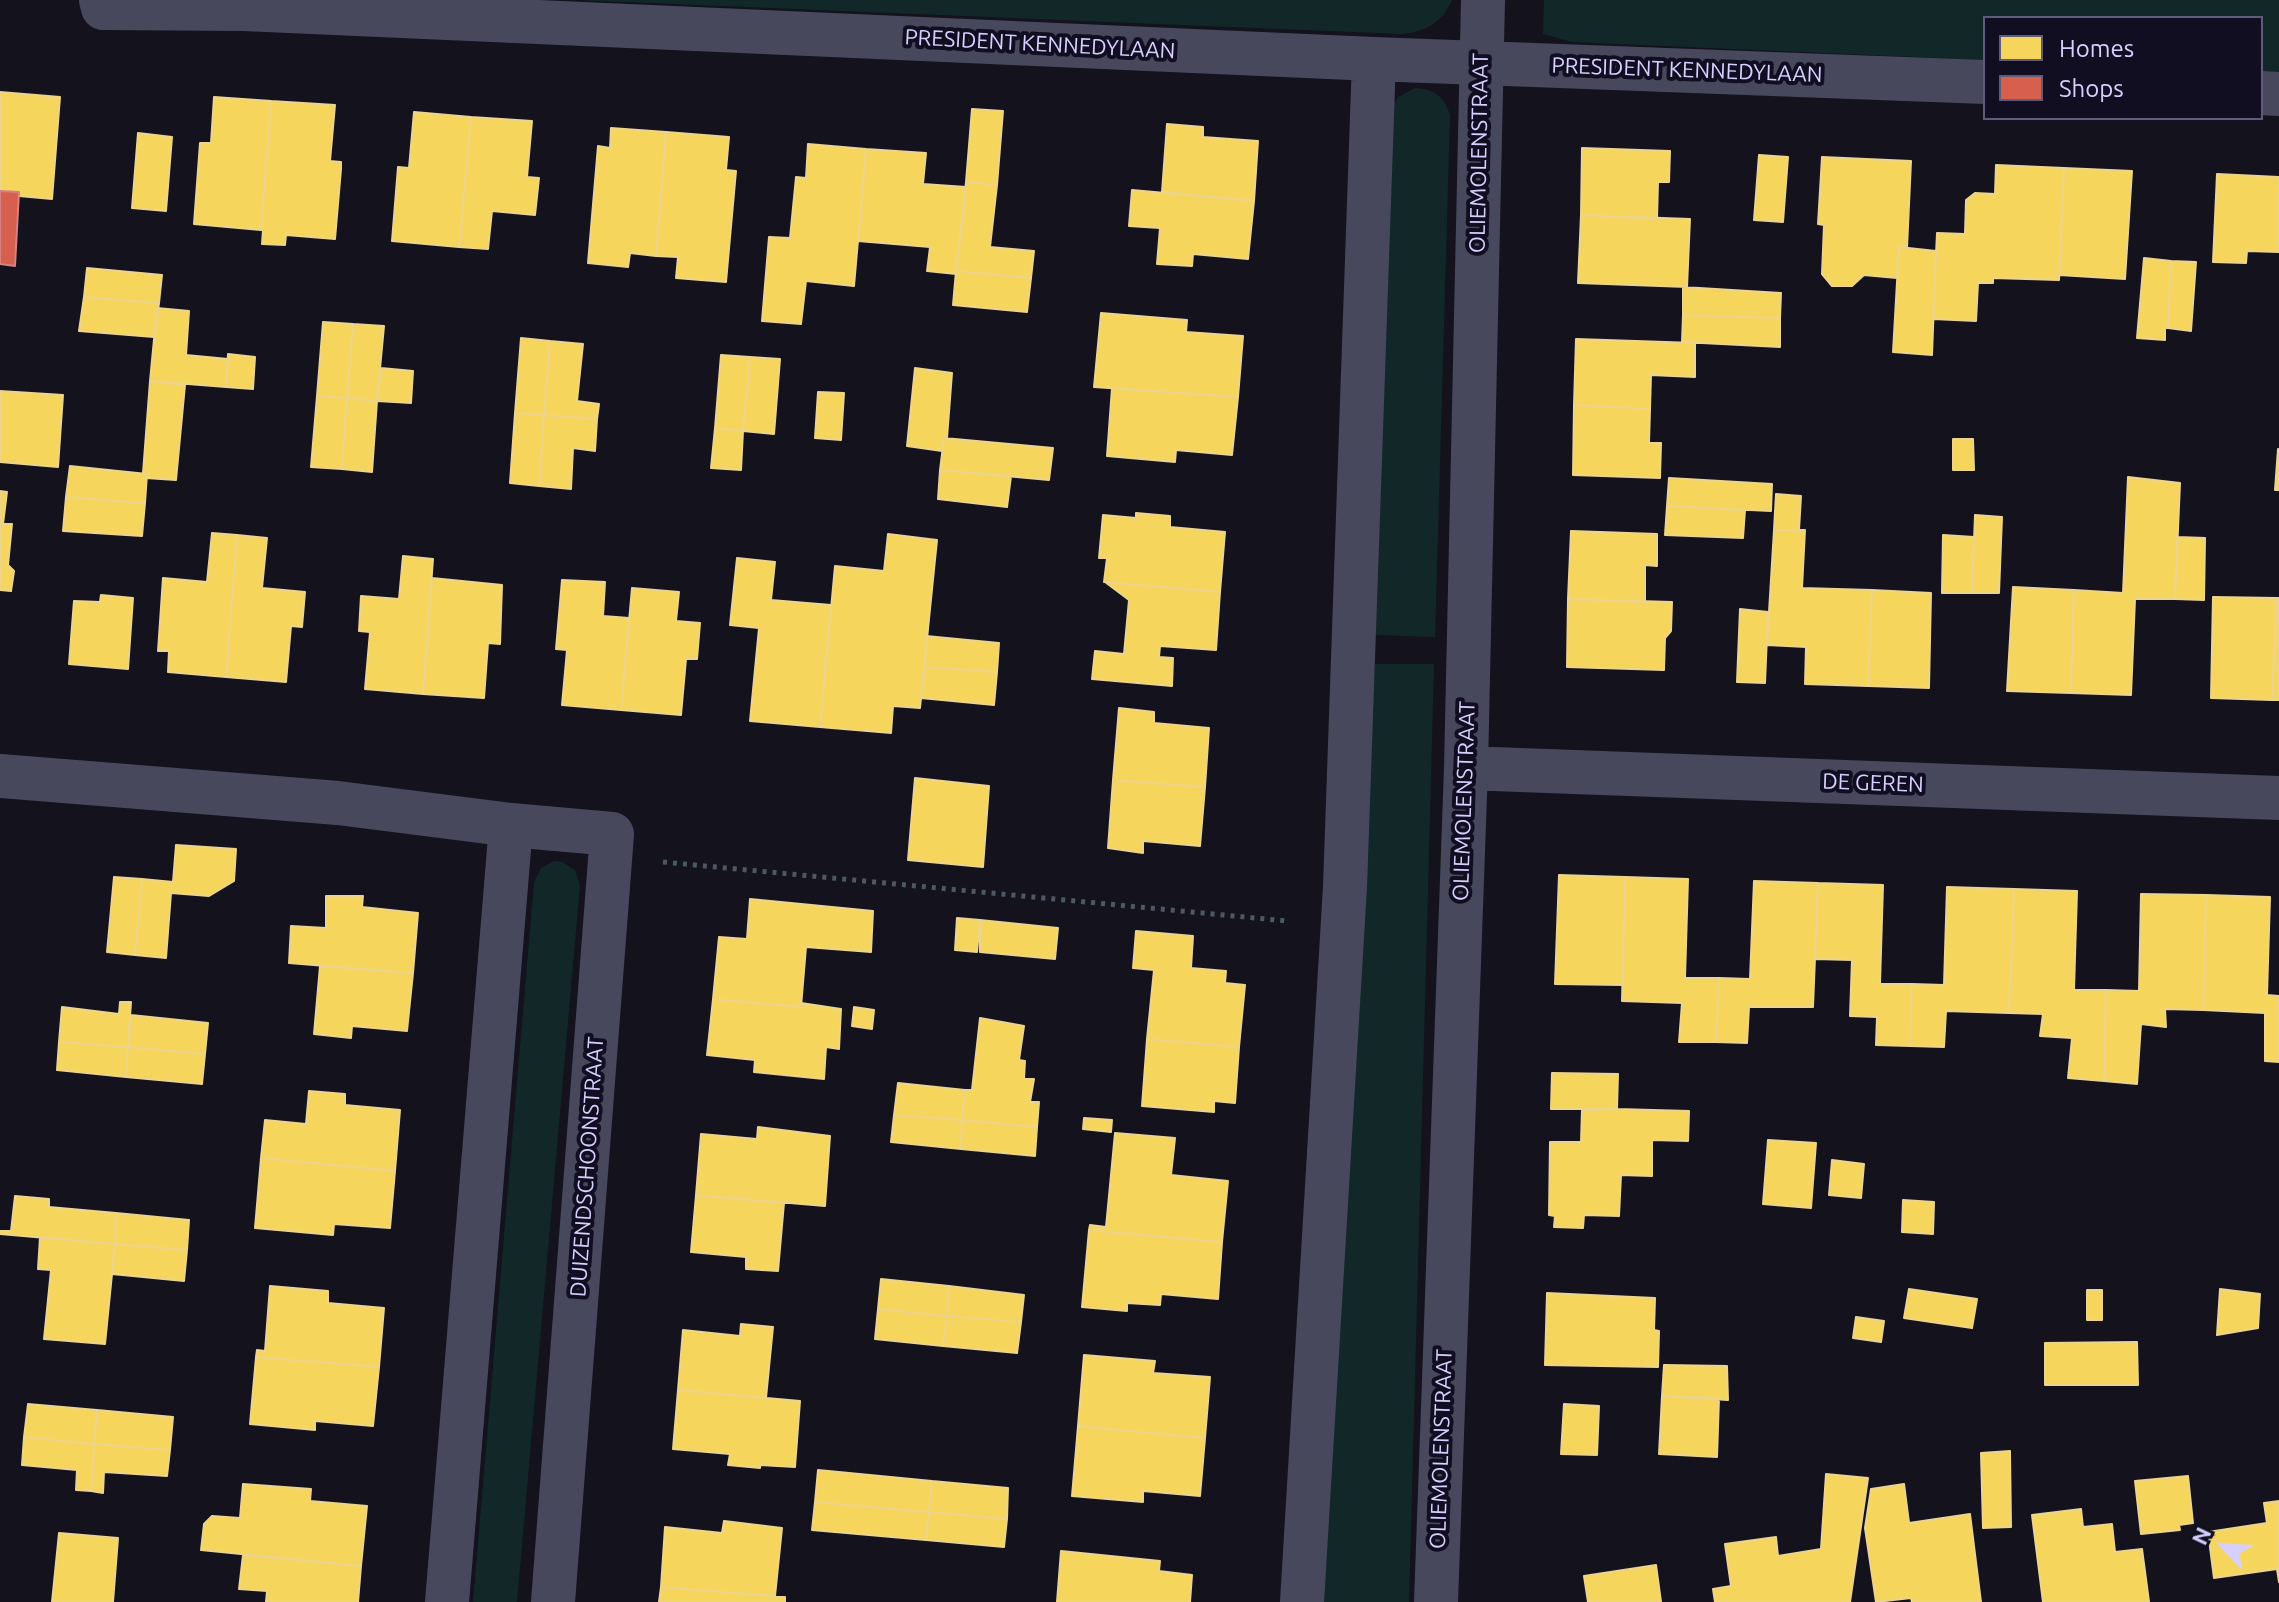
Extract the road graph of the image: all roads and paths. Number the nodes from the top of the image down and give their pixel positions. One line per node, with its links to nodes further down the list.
1 (101, 0): 3 (street, PRESIDENT KENNEDYLAAN)
2 (1483, 0): 4 (street, OLIEMOLENSTRAAT)
3 (1374, 59): 4 (street, PRESIDENT KENNEDYLAAN); 11 (street)
4 (1481, 62): 5 (street, PRESIDENT KENNEDYLAAN); 6 (street, OLIEMOLENSTRAAT)
5 (1983, 82)
6 (1466, 768): 8 (street, DE GEREN); 15 (street, OLIEMOLENSTRAAT)
7 (0, 776): 9 (street)
8 (2279, 798)
9 (511, 825): 10 (street); 12 (street)
10 (611, 857): 11 (path); 13 (street, DUIZENDSCHOONSTRAAT)
11 (1343, 926): 14 (street)
12 (447, 1602)
13 (553, 1602)
14 (1302, 1602)
15 (1436, 1602)

